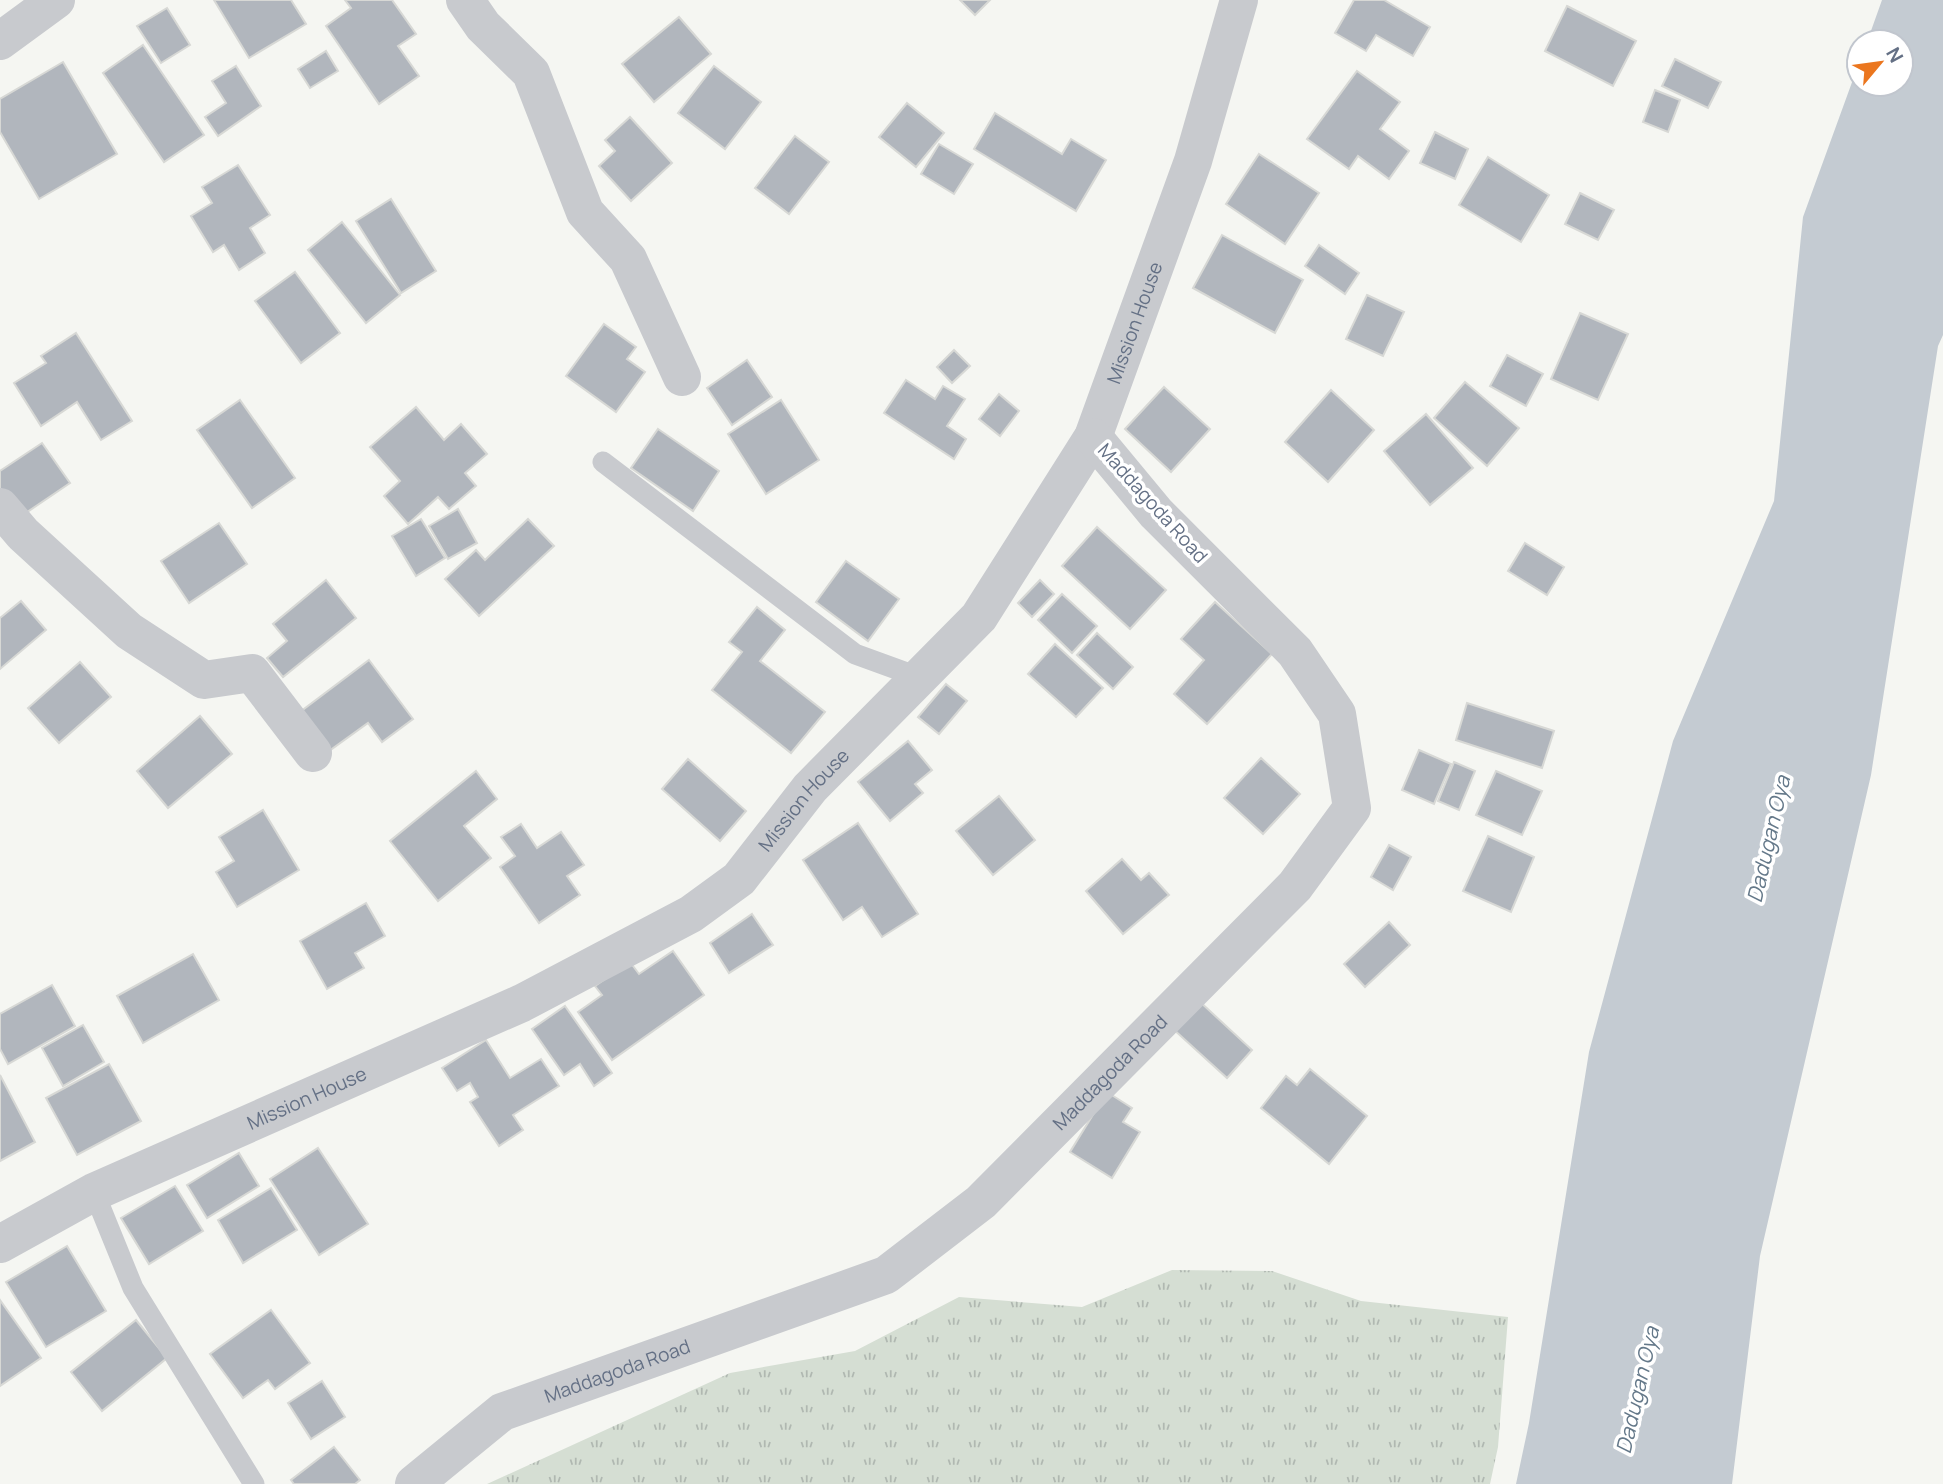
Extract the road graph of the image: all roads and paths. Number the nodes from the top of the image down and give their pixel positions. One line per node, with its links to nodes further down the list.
1 (465, 0): 5 (street)
2 (1239, 0): 6 (street, Mission House)
3 (41, 4): 4 (street)
4 (0, 41)
5 (682, 377)
6 (1093, 437): 9 (street, Mission House); 14 (street, Maddagoda Road)
7 (603, 462): 9 (lane)
8 (0, 506): 10 (street)
9 (921, 678): 11 (street, Mission House)
10 (313, 753)
11 (94, 1192): 12 (street, Mission House); 13 (lane)
12 (0, 1244)
13 (254, 1484)
14 (414, 1484)

